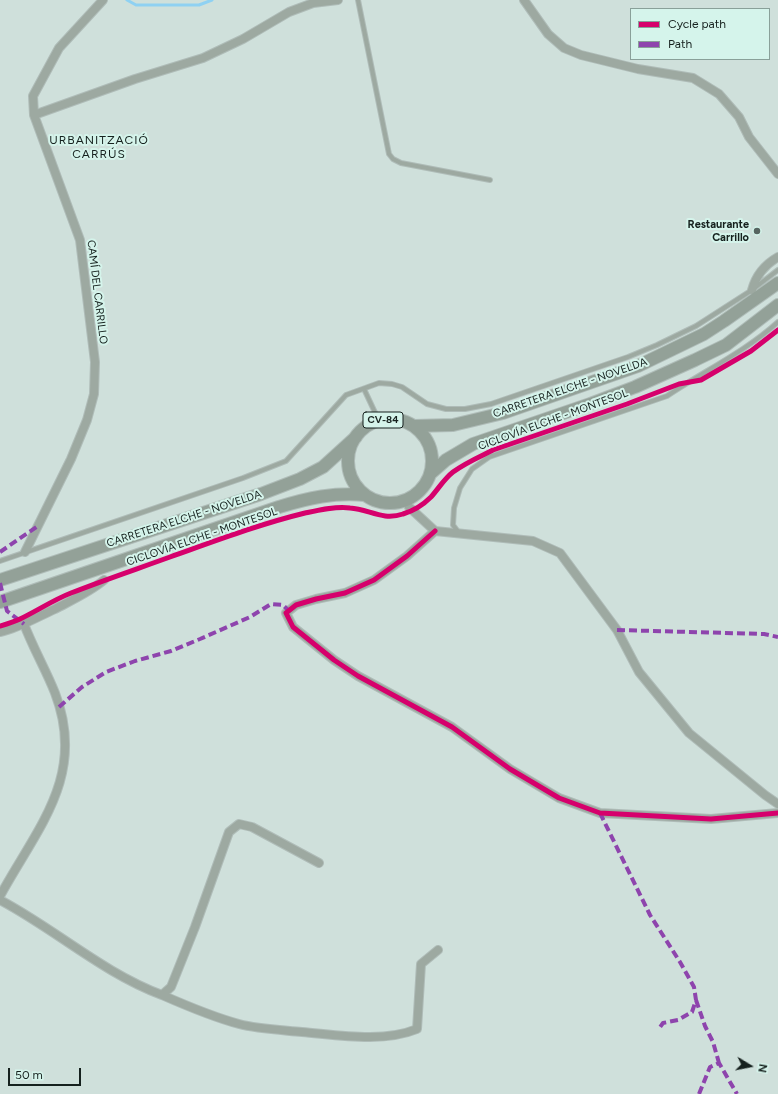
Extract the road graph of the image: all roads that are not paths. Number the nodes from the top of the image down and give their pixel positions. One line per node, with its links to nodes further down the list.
1 (103, 0): 5 (street, CAMÍ DEL CARRILLO)
2 (338, 0): 5 (street)
3 (358, 0): 7 (lane)
4 (524, 0): 6 (street)
5 (34, 115): 23 (street, CAMÍ DEL CARRILLO)
6 (778, 174)
7 (490, 180)
8 (778, 257): 11 (street)
9 (778, 270): 11 (lane)
10 (778, 283): 16 (main road, CARRETERA ELCHE - NOVELDA / CV-84)
11 (752, 290): 14 (lane)
12 (778, 305): 18 (main road, CARRETERA ELCHE - NOVELDA / CV-84)
13 (778, 322): 22 (lane)
14 (364, 389): 15 (lane); 23 (lane)
15 (379, 421): 16 (main road, CV-84); 17 (main road, CV-84)
16 (414, 426): 18 (main road, CV-84)
17 (356, 437): 19 (main road, CV-84); 25 (main road, CARRETERA ELCHE - NOVELDA / CV-84)
18 (430, 474): 20 (main road, CV-84)
19 (365, 495): 20 (main road, CV-84); 27 (main road, CARRETERA ELCHE - NOVELDA / CV-84)
20 (406, 500): 21 (street)
21 (435, 531): 22 (street); 31 (street)
22 (459, 533): 30 (street)
23 (25, 552): 24 (lane)
24 (0, 561)
25 (0, 580)
26 (104, 580): 28 (street)
27 (0, 602)
28 (24, 624): 29 (street); 33 (street)
29 (0, 632)
30 (778, 804)
31 (778, 813)
32 (319, 863): 36 (street)
33 (0, 896)
34 (0, 900): 36 (street)
35 (438, 950): 36 (street)
36 (162, 995)

